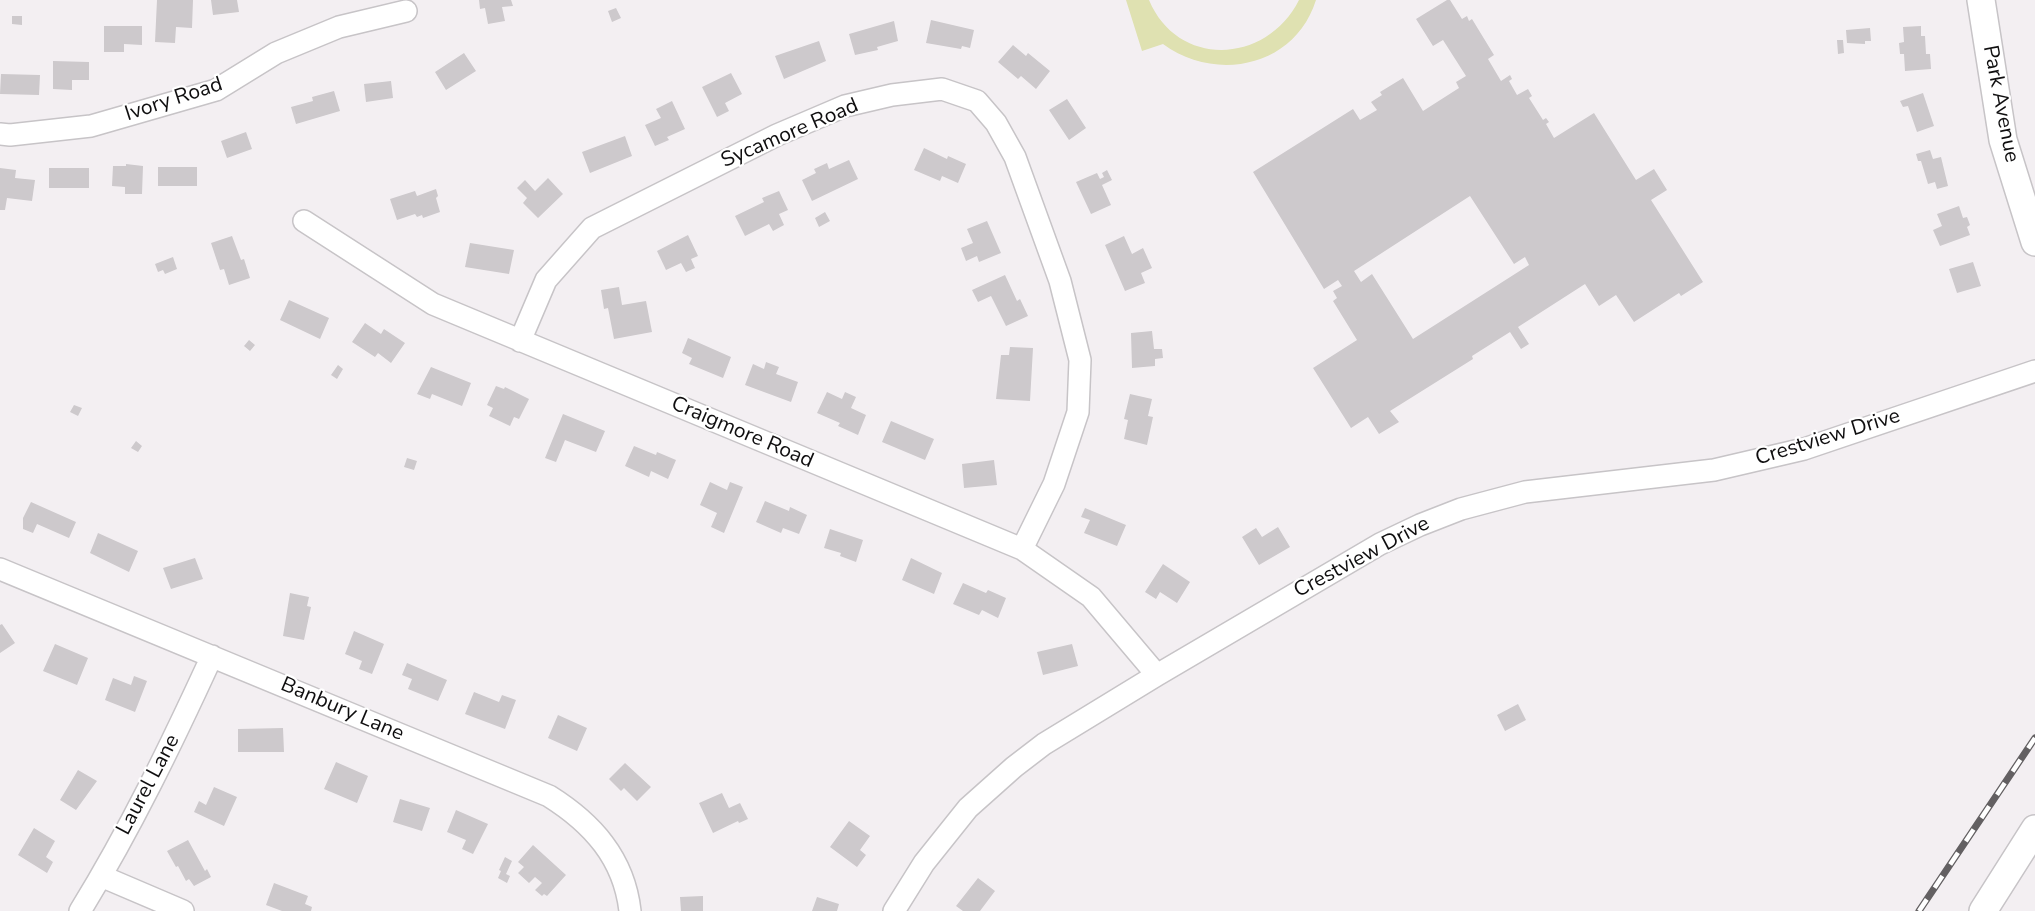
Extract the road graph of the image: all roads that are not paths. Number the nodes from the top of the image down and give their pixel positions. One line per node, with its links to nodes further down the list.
1 (1981, 0): 5 (main road, Park Avenue)
2 (406, 11): 3 (street, Ivory Road)
3 (0, 134)
4 (303, 221): 6 (street, Craigmore Road)
5 (2035, 242)
6 (520, 341): 8 (street, Craigmore Road); 8 (street, Sycamore Road)
7 (2035, 371): 11 (street, Crestview Drive)
8 (1022, 549): 11 (street, Craigmore Road)
9 (0, 569): 10 (street, Banbury Lane)
10 (212, 656): 13 (street, Laurel Lane); 16 (street, Banbury Lane)
11 (1157, 675): 17 (street, Crestview Drive)
12 (2035, 829): 18 (main road)
13 (101, 876): 14 (street, Laurel Lane); 15 (street)
14 (80, 911)
15 (183, 911)
16 (630, 911)
17 (894, 911)
18 (1983, 911)

